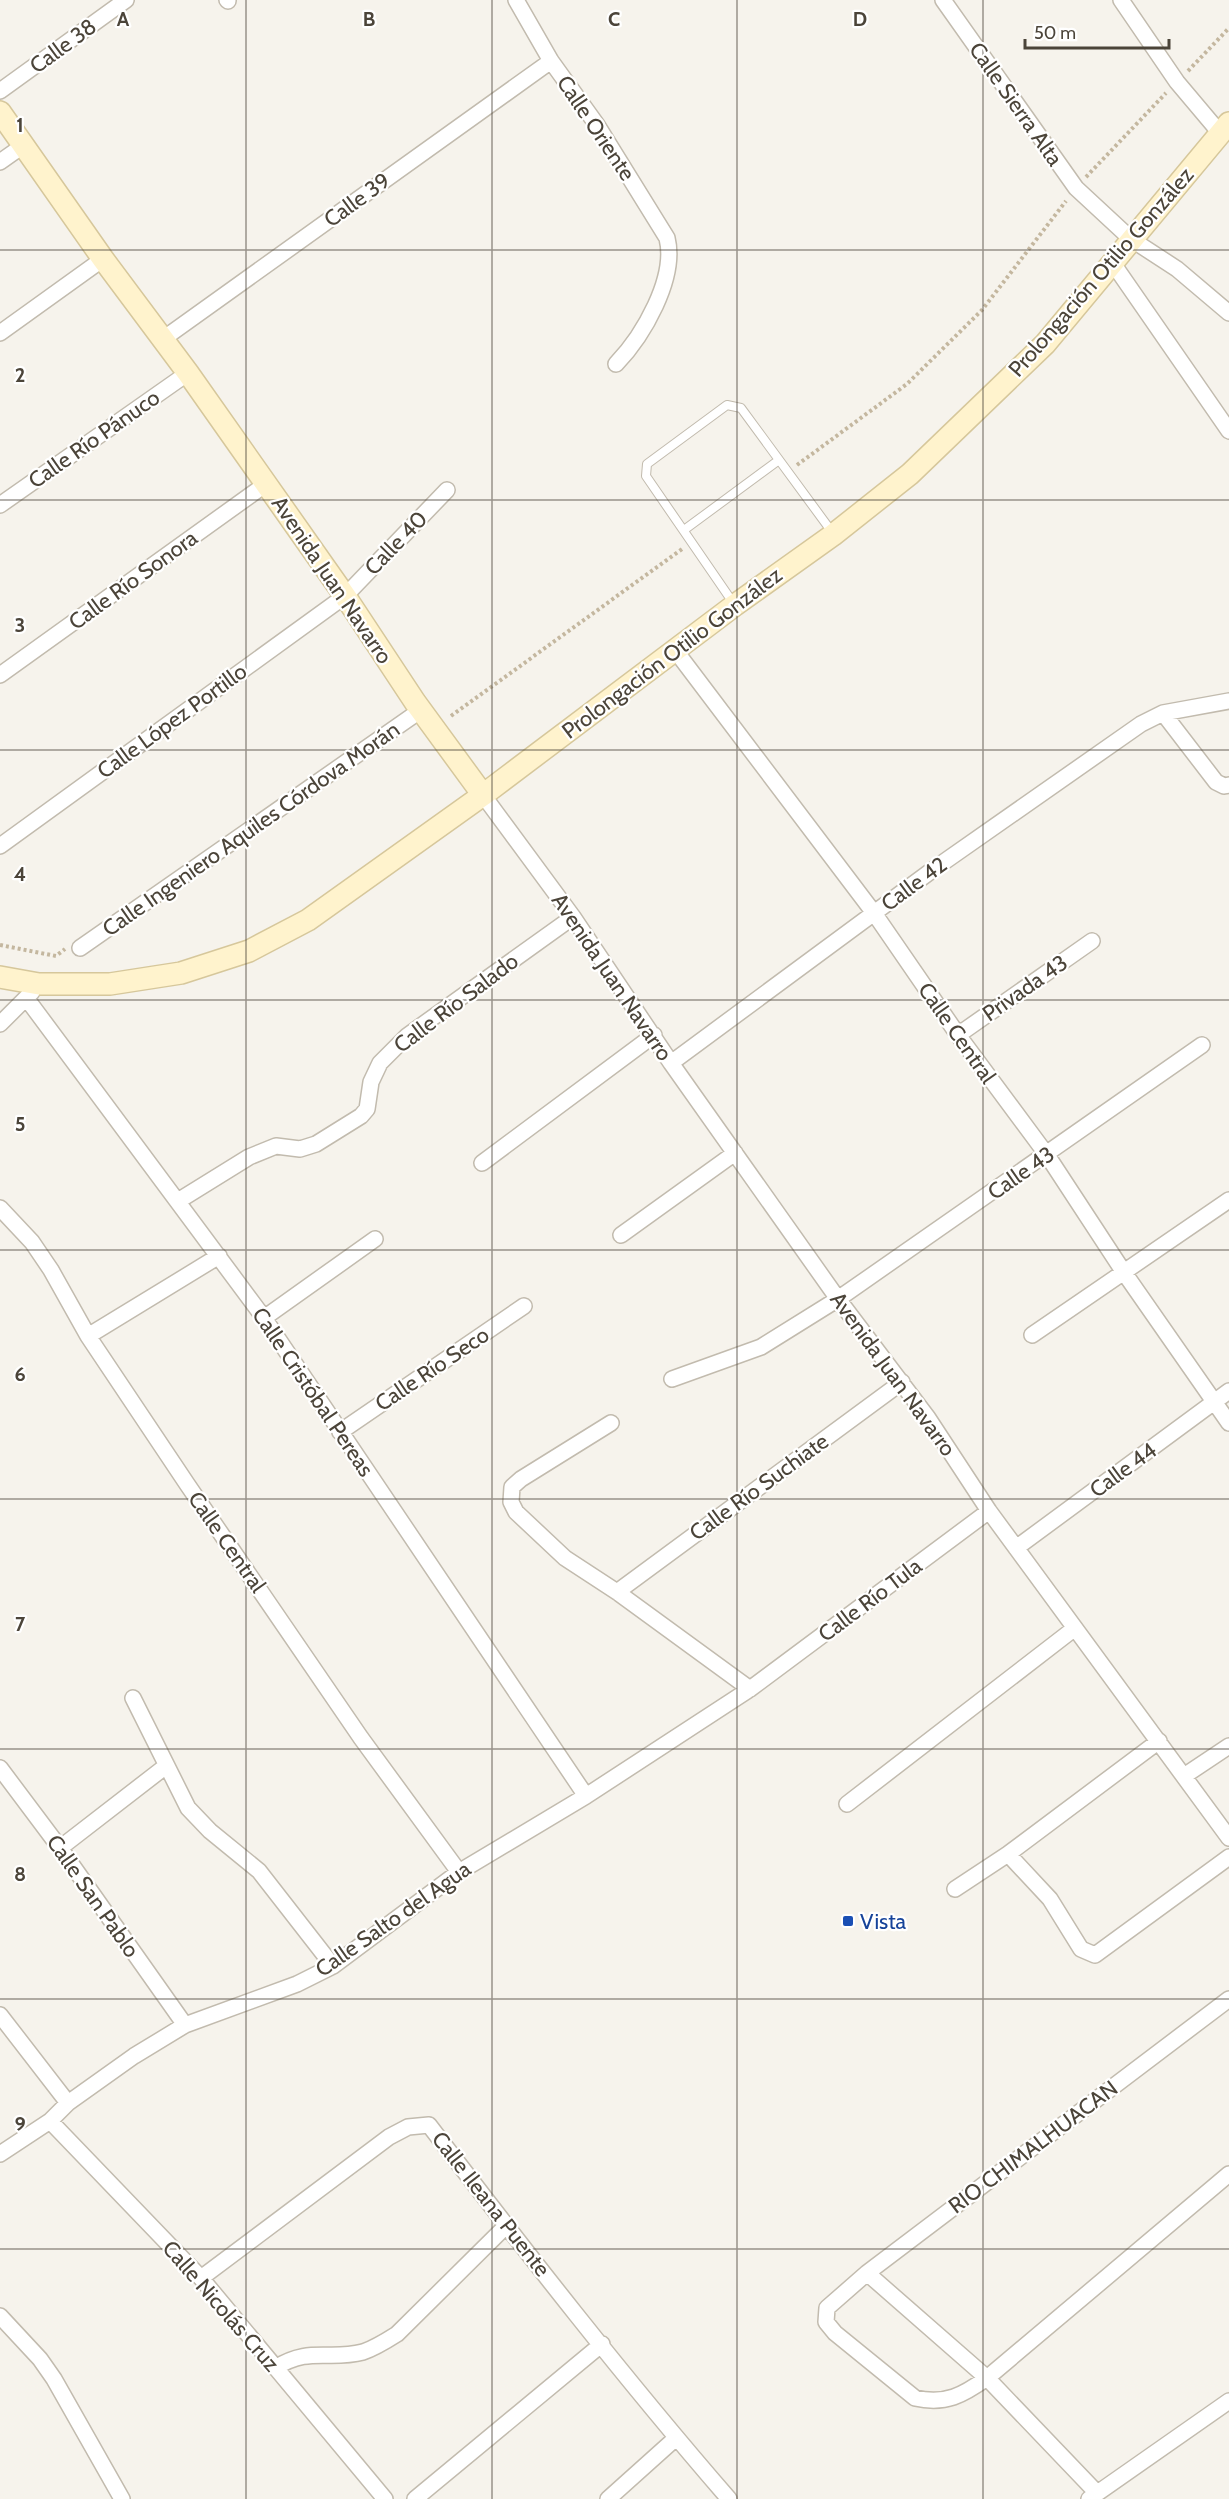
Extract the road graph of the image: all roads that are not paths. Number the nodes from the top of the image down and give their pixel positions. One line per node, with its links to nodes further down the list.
1 (126, 0): 6 (street, Calle 38)
2 (516, 0): 5 (street, Calle Oriente)
3 (943, 0): 11 (street, Calle Sierra Alta)
4 (1122, 0): 8 (street)
5 (551, 61): 16 (street, Calle 39); 17 (street, Calle Oriente)
6 (0, 91)
7 (0, 112): 9 (main road, Avenida Juan Navarro)
8 (1225, 128): 11 (main road, Prolongación Otilio González)
9 (24, 145): 10 (street); 12 (main road, Avenida Juan Navarro)
10 (0, 162)
11 (1131, 239): 13 (main road, Prolongación Otilio González); 14 (street, Calle Sierra Alta)
12 (103, 259): 15 (street); 16 (main road, Avenida Juan Navarro)
13 (1112, 262): 19 (street); 25 (main road, Prolongación Otilio González)
14 (1229, 313)
15 (0, 333)
16 (163, 339): 18 (main road, Avenida Juan Navarro)
17 (616, 364)
18 (188, 373): 21 (main road, Avenida Juan Navarro); 23 (street, Calle Río Pánuco)
19 (1229, 431)
20 (779, 459): 24 (lane); 24 (lane); 25 (lane)
21 (266, 484): 26 (main road, Avenida Juan Navarro); 29 (street, Calle Río Sonora)
22 (447, 490): 26 (street, Calle 40)
23 (0, 505)
24 (684, 530): 27 (lane)
25 (833, 535): 27 (main road, Prolongación Otilio González)
26 (345, 596): 31 (main road, Avenida Juan Navarro); 35 (street, Calle López Portillo)
27 (735, 605): 28 (main road, Prolongación Otilio González)
28 (675, 650): 34 (main road, Prolongación Otilio González); 36 (street, Calle Central)
29 (0, 675)
30 (1229, 701): 32 (street)
31 (418, 706): 34 (main road, Avenida Juan Navarro); 39 (street, Calle Ingeniero Aquiles Córdova Morán)
32 (1163, 713): 33 (street); 36 (street, Calle 42)
33 (1229, 785)
34 (483, 795): 37 (street, Avenida Juan Navarro); 41 (main road, Prolongación Otilio González)
35 (0, 846)
36 (874, 913): 44 (street, Calle Central); 46 (street, Calle 42)
37 (573, 916): 43 (street, Avenida Juan Navarro); 51 (street, Calle Río Salado)
38 (1092, 941): 44 (street, Privada 43)
39 (77, 945)
40 (0, 977): 41 (main road, Prolongación Otilio González)
41 (33, 991): 42 (street); 51 (street, Calle Cristóbal Pereas)
42 (0, 1024)
43 (654, 1035): 46 (street, Avenida Juan Navarro); 49 (street)
44 (958, 1035): 48 (street, Calle Central)
45 (1202, 1045): 48 (street, Calle 43)
46 (671, 1063): 47 (street, Avenida Juan Navarro)
47 (735, 1153): 53 (street); 57 (street, Avenida Juan Navarro)
48 (1047, 1155): 56 (street, Calle Central); 57 (street, Calle 43)
49 (482, 1163)
50 (1229, 1200): 56 (street)
51 (178, 1201): 55 (street, Calle Cristóbal Pereas)
52 (0, 1208): 61 (street, Calle Central)
53 (621, 1235)
54 (375, 1239): 59 (street)
55 (219, 1256): 59 (street, Calle Cristóbal Pereas); 61 (street)
56 (1123, 1272): 60 (street); 65 (street, Calle Central)
57 (838, 1299): 62 (street, Calle 43); 63 (street, Avenida Juan Navarro)
58 (524, 1306): 68 (street, Calle Río Seco)
59 (264, 1318): 68 (street, Calle Cristóbal Pereas)
60 (1032, 1335)
61 (88, 1336): 86 (street, Calle Central)
62 (672, 1379)
63 (902, 1382): 69 (street, Avenida Juan Navarro); 71 (street, Calle Río Suchiate)
64 (1229, 1391): 65 (street, Calle 44)
65 (1214, 1402): 67 (street, Calle Central); 70 (street, Calle 44)
66 (611, 1423): 71 (street)
67 (1229, 1423)
68 (340, 1432): 80 (street, Calle Cristóbal Pereas)
69 (989, 1511): 70 (street, Avenida Juan Navarro); 73 (street, Calle Río Tula)
70 (1016, 1548): 72 (street, Avenida Juan Navarro)
71 (617, 1592): 73 (street)
72 (1076, 1628): 75 (street, Avenida Juan Navarro); 81 (street)
73 (750, 1689): 80 (street, Calle Salto del Agua)
74 (133, 1698): 77 (street)
75 (1159, 1741): 79 (street, Avenida Juan Navarro); 84 (street)
76 (1229, 1746): 79 (street)
77 (166, 1766): 83 (street); 88 (street)
78 (0, 1768): 83 (street, Calle San Pablo)
79 (1184, 1776): 82 (street, Avenida Juan Navarro)
80 (586, 1796): 86 (street, Calle Salto del Agua)
81 (847, 1804)
82 (1229, 1838)
83 (60, 1848): 91 (street, Calle San Pablo)
84 (1008, 1854): 85 (street); 87 (street)
85 (1229, 1857)
86 (459, 1872): 88 (street, Calle Salto del Agua)
87 (955, 1889)
88 (333, 1966): 91 (street, Calle Salto del Agua)
89 (1229, 1999): 97 (street, RIO CHIMALHUACAN)
90 (0, 2015): 92 (street)
91 (185, 2025): 92 (street, Calle Salto del Agua)
92 (68, 2103): 93 (street, Calle Salto del Agua)
93 (50, 2121): 94 (street, Calle Salto del Agua); 98 (street, Calle Nicolás Cruz)
94 (0, 2154)
95 (1229, 2174): 102 (street)
96 (506, 2226): 98 (street, Calle Ileana Puente); 100 (street, Calle Ileana Puente); 101 (street)
97 (867, 2273): 102 (street); 102 (street, RIO CHIMALHUACAN)
98 (201, 2278): 101 (street, Calle Nicolás Cruz)
99 (0, 2316): 106 (street)
100 (602, 2344): 104 (street, Calle Ileana Puente); 108 (street)
101 (275, 2368): 107 (street, Calle Nicolás Cruz)
102 (987, 2378): 105 (street)
103 (1229, 2401): 105 (street)
104 (676, 2438): 109 (street); 110 (street, Calle Ileana Puente)
105 (1093, 2496)
106 (122, 2499)
107 (385, 2499)
108 (415, 2499)
109 (608, 2499)
110 (729, 2499)

